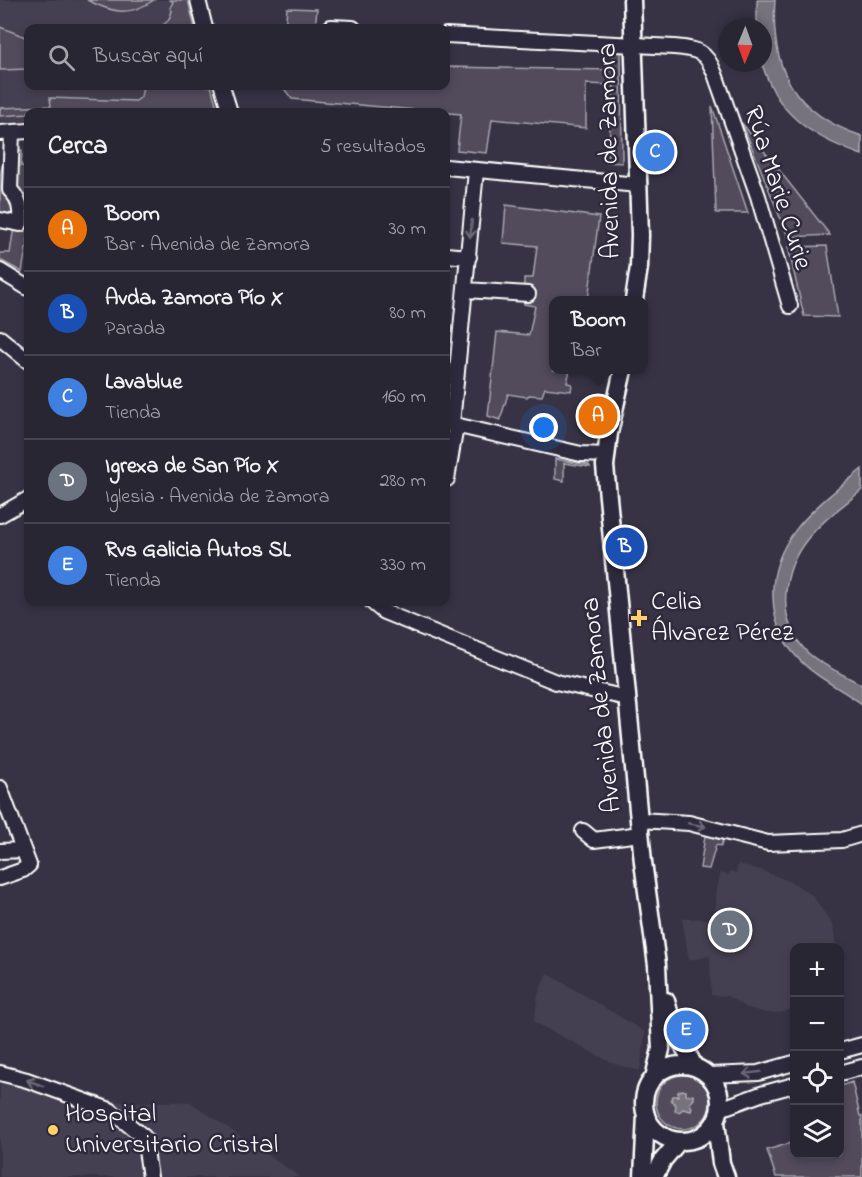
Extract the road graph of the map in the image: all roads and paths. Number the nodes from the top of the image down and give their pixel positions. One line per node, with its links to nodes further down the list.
1 (198, 0): 3 (street)
2 (632, 0): 5 (street, Avenida de Zamora)
3 (204, 24)
4 (450, 35): 5 (street, Rúa Marie Curie)
5 (633, 46): 12 (street, Avenida de Zamora); 23 (street, Rúa Marie Curie)
6 (223, 90): 7 (street)
7 (229, 108)
8 (24, 131): 9 (street)
9 (6, 132): 13 (street)
10 (450, 168): 11 (street)
11 (476, 171): 12 (street); 17 (street, one-way to 17)
12 (638, 184): 22 (street, Avenida de Zamora)
13 (5, 195): 15 (street)
14 (0, 220): 15 (street)
15 (24, 225)
16 (450, 255): 17 (street)
17 (469, 257): 20 (street)
18 (1, 272): 19 (street)
19 (24, 286)
20 (466, 290): 21 (street); 27 (street)
21 (528, 294)
22 (635, 296)
23 (790, 306)
24 (0, 338): 25 (street)
25 (24, 358)
26 (622, 374): 28 (street, Avenida de Zamora)
27 (451, 424): 28 (street)
28 (606, 455): 32 (street, Avenida de Zamora)
29 (24, 501): 30 (street)
30 (0, 515)
31 (377, 606): 32 (street)
32 (627, 698): 34 (street, Avenida de Zamora)
33 (0, 788): 37 (street)
34 (640, 827): 35 (street); 36 (street, one-way to 36); 40 (street, Avenida de Zamora)
35 (583, 831)
36 (862, 834)
37 (23, 850): 38 (street); 39 (street)
38 (0, 851)
39 (0, 878)
40 (657, 965): 44 (street, Avenida de Zamora); 49 (street, Avenida de Zamora)
41 (862, 1045): 42 (street)
42 (844, 1050)
43 (790, 1064): 48 (street, one-way to 48)
44 (694, 1066): 48 (street); 49 (street)
45 (862, 1067): 46 (street)
46 (844, 1072)
47 (0, 1073): 55 (street, one-way to 47)
48 (709, 1075): 52 (street)
49 (654, 1078): 51 (street)
50 (790, 1085): 52 (street)
51 (646, 1114): 53 (street); 56 (street)
52 (718, 1115): 53 (street); 54 (street)
53 (686, 1141): 54 (street); 57 (street)
54 (723, 1170)
55 (150, 1177)
56 (643, 1177)
57 (654, 1177)

